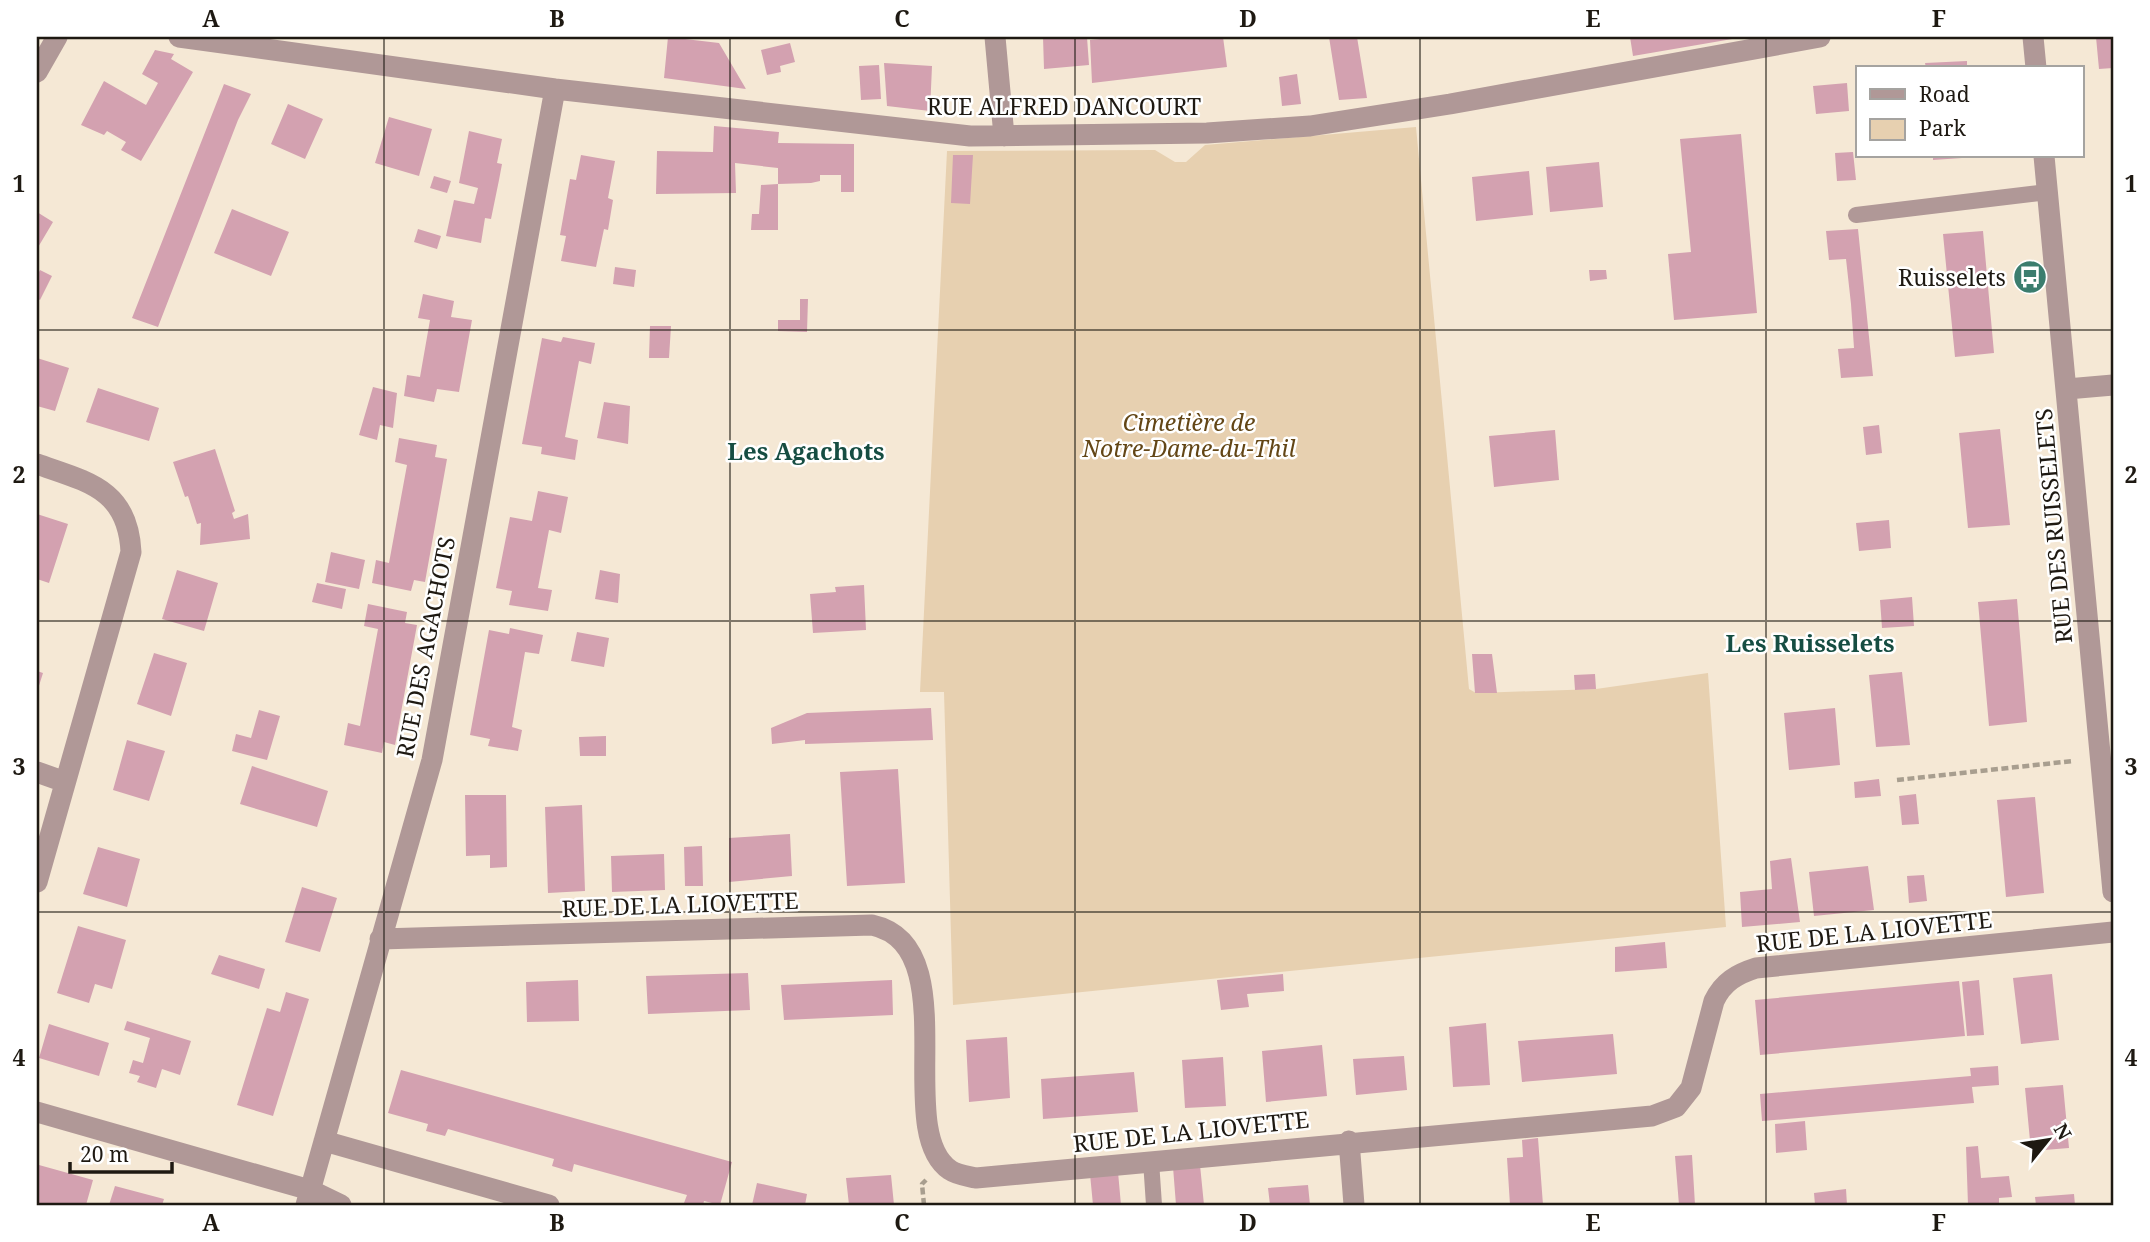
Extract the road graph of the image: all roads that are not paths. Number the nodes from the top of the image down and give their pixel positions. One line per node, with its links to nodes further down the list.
1 (57, 37): 7 (street)
2 (179, 37): 8 (street, RUE ALFRED DANCOURT)
3 (995, 37): 9 (street)
4 (1820, 37): 9 (street, RUE ALFRED DANCOURT)
5 (2033, 37): 6 (street)
6 (2036, 66)
7 (37, 72)
8 (555, 89): 9 (street, RUE ALFRED DANCOURT); 22 (street, RUE DES AGACHOTS)
9 (1004, 136)
10 (2044, 158): 11 (street, RUE DES RUISSELETS)
11 (2048, 192): 12 (lane); 14 (street, RUE DES RUISSELETS)
12 (1856, 215)
13 (2113, 385): 14 (street)
14 (2067, 390): 16 (street, RUE DES RUISSELETS)
15 (37, 464): 18 (street)
16 (2107, 757): 20 (street, RUE DES RUISSELETS)
17 (37, 772): 18 (street)
18 (65, 782): 19 (street)
19 (37, 883)
20 (2113, 892)
21 (2113, 932): 25 (street, RUE DE LA LIOVETTE)
22 (380, 939): 24 (street, RUE DES AGACHOTS); 26 (street, RUE DE LA LIOVETTE)
23 (37, 1112): 27 (street)
24 (324, 1141): 27 (street, RUE DES AGACHOTS); 29 (street)
25 (1349, 1141): 26 (street, RUE DE LA LIOVETTE); 31 (street)
26 (1151, 1161): 30 (lane)
27 (308, 1198): 28 (street)
28 (341, 1205)
29 (549, 1205)
30 (1154, 1205)
31 (1354, 1205)

